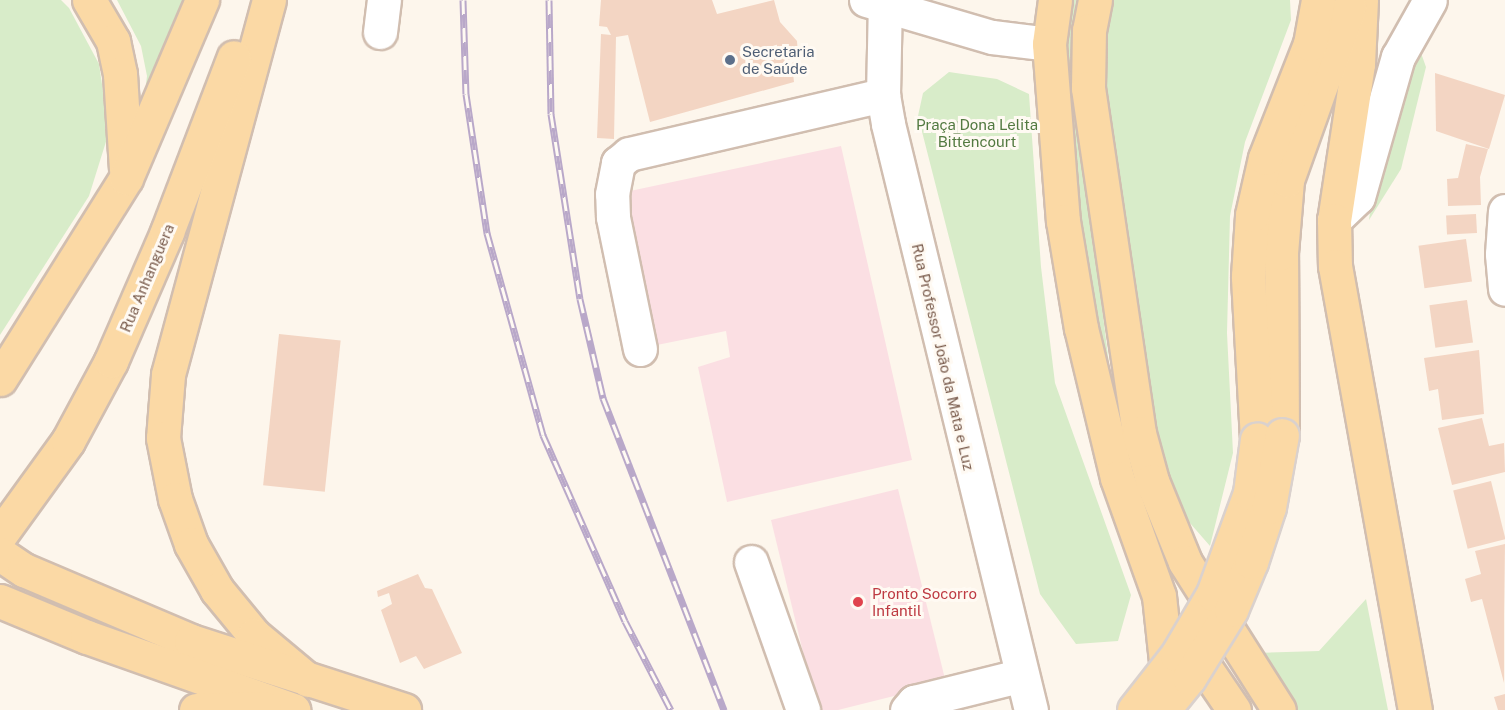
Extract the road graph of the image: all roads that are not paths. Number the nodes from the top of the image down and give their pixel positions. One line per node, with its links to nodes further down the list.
1 (89, 0): 16 (main road)
2 (202, 0): 16 (main road)
3 (255, 0): 23 (main road, Rua Anhanguera)
4 (269, 0): 29 (main road)
5 (384, 0): 13 (street)
6 (1055, 0): 14 (main road)
7 (1095, 0): 40 (main road)
8 (1318, 0): 22 (main road)
9 (1352, 0): 22 (main road)
10 (1361, 0): 18 (main road)
11 (1430, 0): 18 (street)
12 (878, 1): 14 (street); 15 (street, Rua Professor João da Mata e Luz)
13 (380, 32)
14 (1049, 44): 26 (main road)
15 (883, 96): 20 (street); 28 (street, Rua Professor João da Mata e Luz)
16 (126, 178): 21 (main road)
17 (1505, 211): 19 (street)
18 (1334, 220): 41 (main road)
19 (1505, 289)
20 (640, 349)
21 (0, 379)
22 (1269, 437): 36 (main road, bridge); 37 (main road, bridge)
23 (0, 535)
24 (0, 554): 29 (main road)
25 (752, 562): 33 (street)
26 (1159, 596): 38 (main road); 39 (main road)
27 (0, 601): 30 (main road)
28 (1020, 676): 34 (street); 35 (street, Rua Professor João da Mata e Luz)
29 (308, 680): 32 (main road)
30 (288, 709): 31 (main road)
31 (196, 710)
32 (404, 710)
33 (804, 710)
34 (907, 710)
35 (1030, 710)
36 (1134, 710)
37 (1164, 710)
38 (1172, 710)
39 (1234, 710)
40 (1279, 710)
41 (1415, 710)

